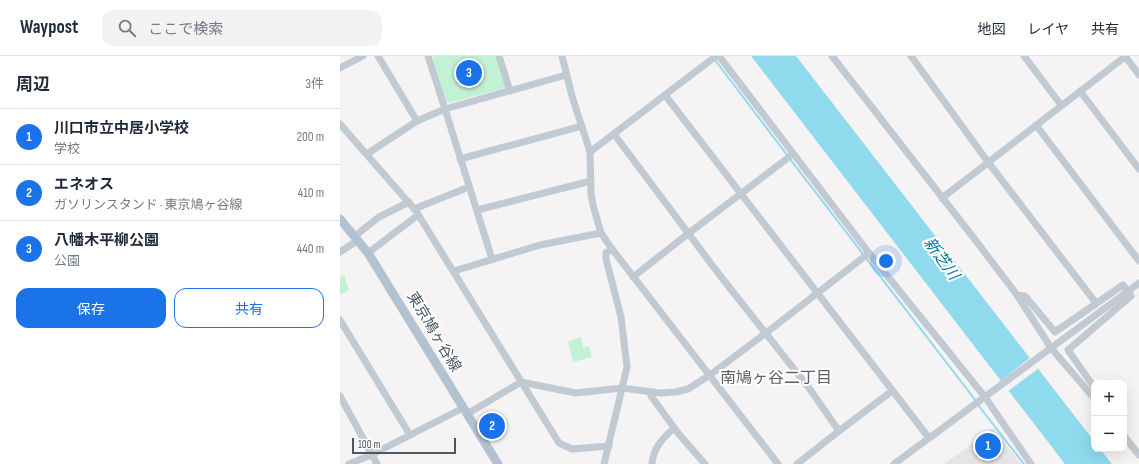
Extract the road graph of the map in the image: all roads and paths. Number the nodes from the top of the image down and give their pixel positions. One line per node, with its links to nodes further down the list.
1 (364, 56): 12 (street)
2 (378, 56): 20 (street)
3 (428, 56): 19 (street)
4 (499, 56): 15 (street)
5 (562, 56): 13 (street)
6 (716, 56): 17 (street)
7 (719, 56): 27 (street)
8 (832, 56): 34 (street)
9 (911, 56): 29 (street)
10 (1024, 56): 18 (street)
11 (1125, 56): 14 (street); 16 (street)
12 (340, 68)
13 (566, 75): 15 (street); 23 (street)
14 (1139, 75)
15 (510, 91): 19 (street)
16 (1080, 91): 18 (street); 30 (street)
17 (665, 95): 24 (street); 33 (street)
18 (1061, 106): 22 (street)
19 (445, 109): 20 (street); 28 (street)
20 (417, 121): 26 (street)
21 (340, 124): 26 (street)
22 (1036, 125): 29 (street); 47 (street)
23 (582, 126): 25 (street); 28 (street)
24 (614, 134): 25 (street); 40 (street)
25 (590, 152): 31 (street)
26 (367, 154): 35 (street)
27 (793, 154): 33 (street); 45 (street)
28 (460, 159): 32 (street)
29 (988, 162): 34 (street); 54 (street)
30 (1139, 169)
31 (591, 181): 36 (street); 39 (street)
32 (469, 187): 36 (street); 37 (street)
33 (740, 194): 40 (street); 52 (street)
34 (942, 198): 53 (street)
35 (409, 202): 37 (street); 41 (street)
36 (477, 210): 46 (street)
37 (416, 212): 44 (street); 48 (street)
38 (340, 219): 41 (main road, 東京鳩ヶ谷線)
39 (601, 233): 42 (street); 46 (street)
40 (689, 233): 49 (street); 56 (street)
41 (357, 238): 43 (street); 44 (main road, 東京鳩ヶ谷線)
42 (612, 249): 49 (street); 61 (street)
43 (340, 252)
44 (368, 253): 67 (main road, 東京鳩ヶ谷線)
45 (869, 253): 52 (street); 64 (street)
46 (492, 259): 48 (street)
47 (1139, 261)
48 (454, 271): 59 (street)
49 (634, 277): 58 (street)
50 (1139, 282): 51 (street)
51 (1128, 291): 54 (street); 57 (street); 60 (street)
52 (817, 293): 56 (street); 62 (street)
53 (1017, 295): 54 (street); 57 (street)
54 (1096, 303)
55 (340, 320): 70 (street)
56 (766, 333): 58 (street); 69 (street)
57 (1050, 349): 64 (street); 65 (street)
58 (710, 375): 63 (street); 83 (street)
59 (521, 382): 61 (street); 67 (street); 73 (street)
60 (1091, 383)
61 (622, 388): 63 (street); 73 (street)
62 (892, 391): 69 (street); 71 (street)
63 (651, 392): 68 (street)
64 (987, 395): 71 (street); 85 (street)
65 (1091, 395)
66 (340, 396): 74 (street)
67 (465, 411): 70 (street); 79 (main road, 東京鳩ヶ谷線)
68 (674, 428): 81 (street); 82 (street)
69 (839, 430): 84 (street)
70 (410, 435): 74 (street)
71 (929, 438): 76 (street)
72 (1127, 440): 75 (street)
73 (609, 446): 80 (street)
74 (371, 455): 77 (street); 78 (street)
75 (1139, 455)
76 (898, 463)
77 (349, 464)
78 (377, 464)
79 (498, 464)
80 (604, 464)
81 (652, 464)
82 (704, 464)
83 (778, 464)
84 (797, 464)
85 (1031, 464)

